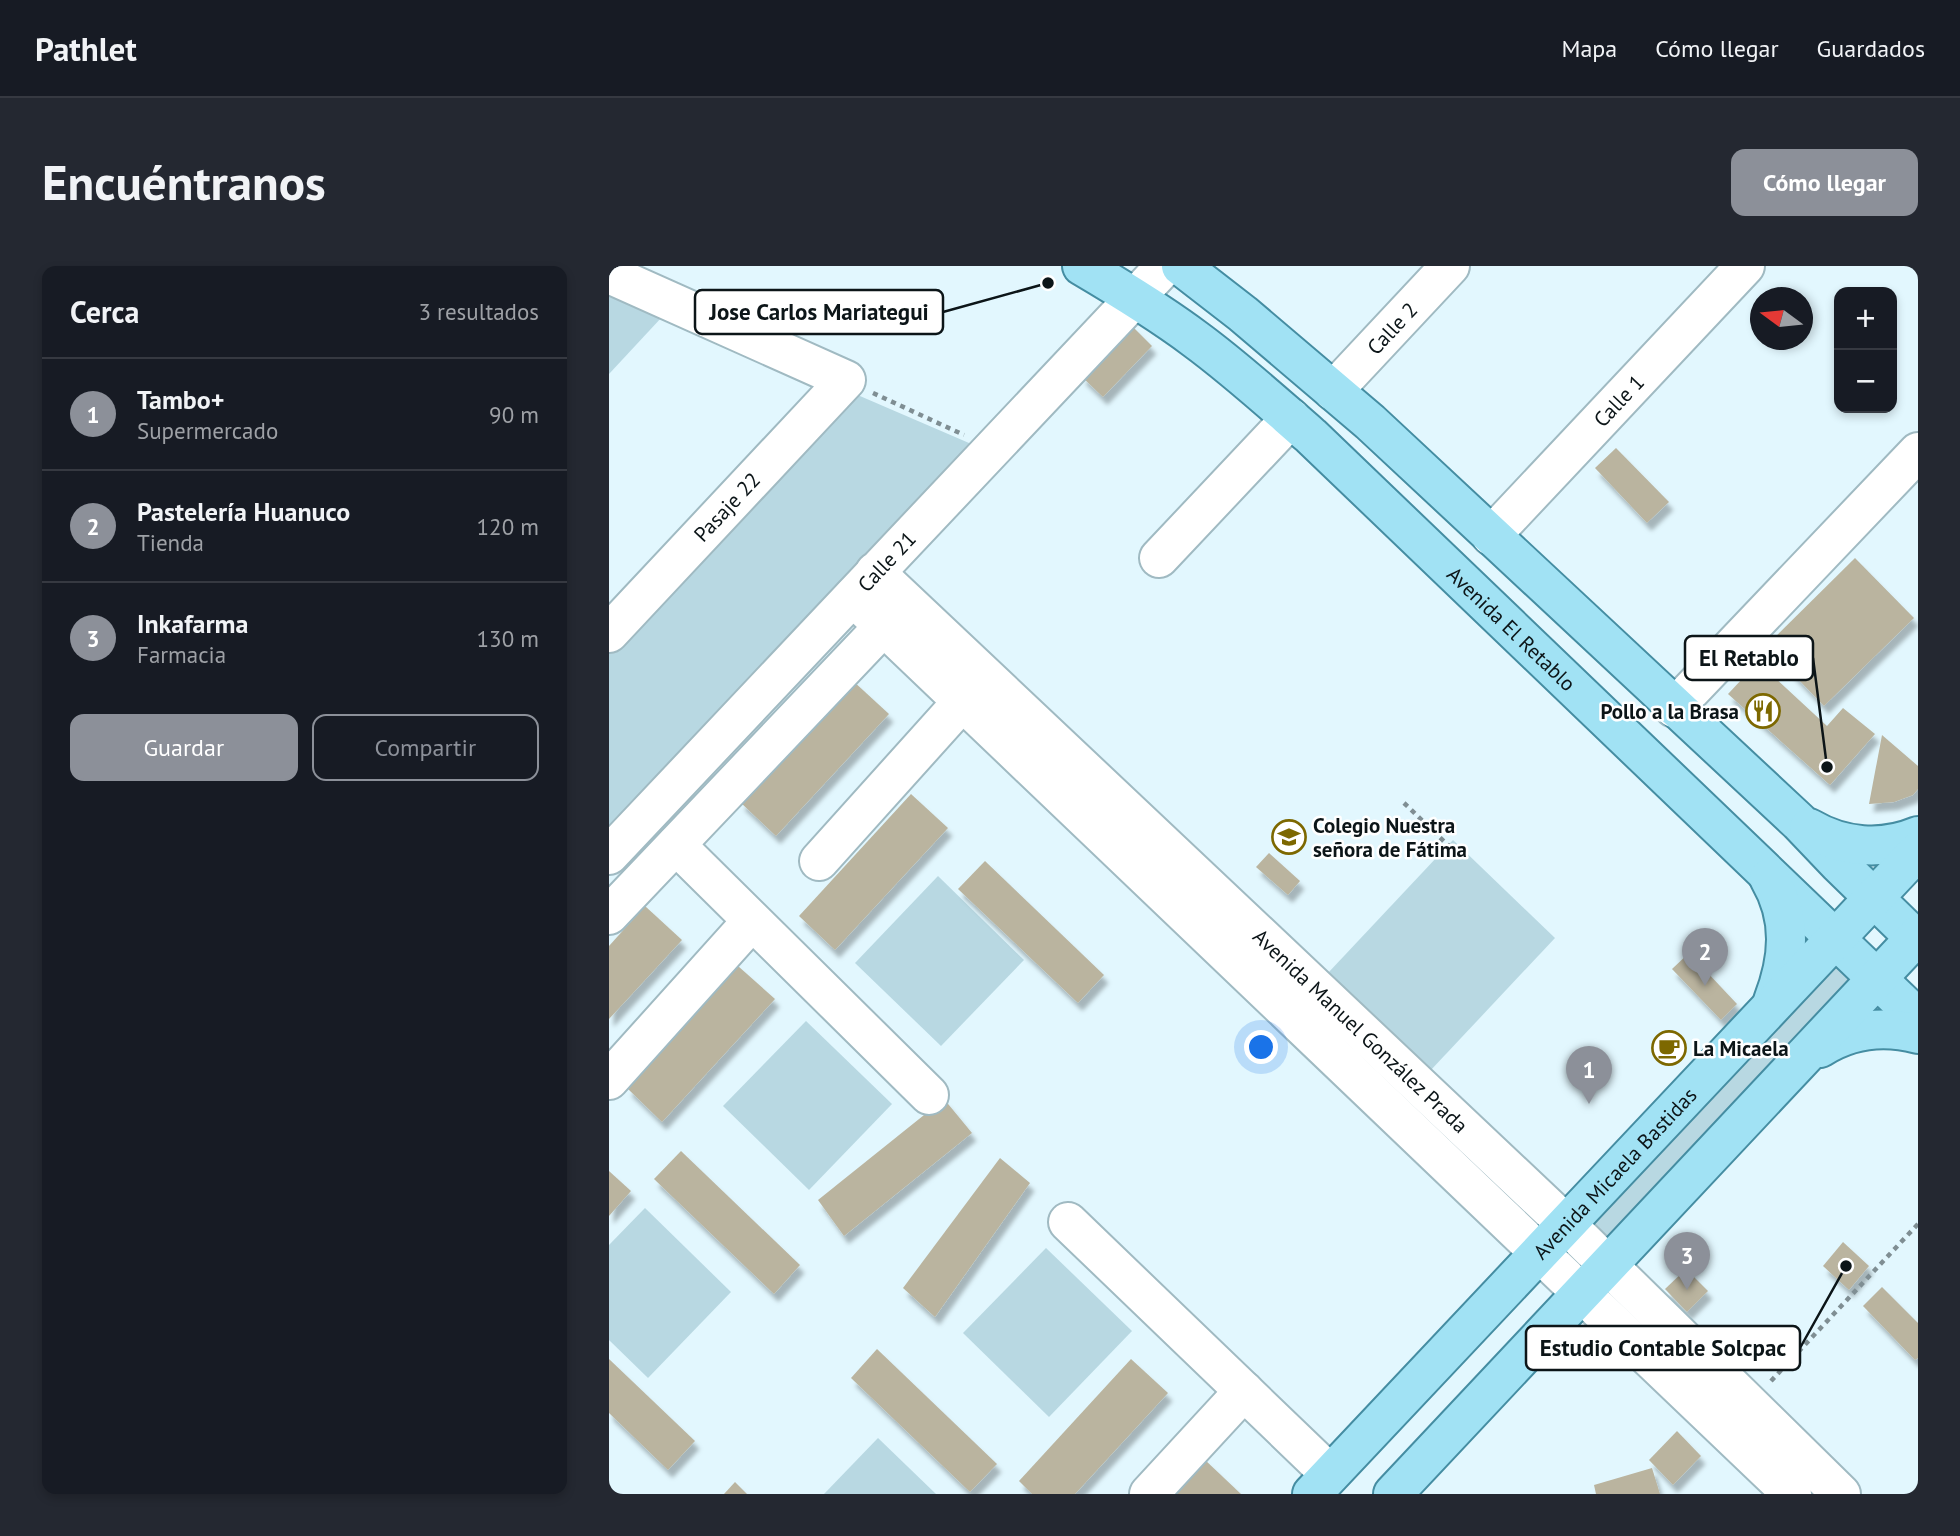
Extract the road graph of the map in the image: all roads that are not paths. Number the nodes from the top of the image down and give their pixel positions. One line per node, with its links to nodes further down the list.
1 (1082, 266): 7 (main road, Avenida El Retablo)
2 (1165, 266): 7 (street, Calle 21)
3 (1181, 266): 8 (main road)
4 (1450, 266): 8 (street, Calle 2)
5 (1745, 266): 11 (street, Calle 1)
6 (609, 274): 15 (street, Pasaje 22)
7 (1136, 298): 9 (main road, Avenida El Retablo); 13 (street, Calle 21)
8 (1333, 391): 11 (main road)
9 (1291, 418): 12 (street); 24 (main road, Avenida El Retablo)
10 (1918, 452): 17 (street)
11 (1492, 536): 17 (main road)
12 (1159, 558)
13 (864, 585): 14 (street, Avenida Manuel González Prada); 22 (street, Calle 21)
14 (895, 614): 16 (street, Avenida Manuel González Prada); 20 (street); 38 (street, Avenida Manuel González Prada)
15 (609, 633)
16 (963, 702): 23 (street); 39 (street, Avenida Manuel González Prada)
17 (1674, 708): 18 (main road)
18 (1799, 822): 19 (main road); 25 (main road)
19 (1918, 836)
20 (676, 845): 26 (street); 27 (street)
21 (1918, 851): 25 (main road, Avenida Micaela Bastidas)
22 (609, 855)
23 (819, 861)
24 (1762, 868): 28 (main road, Avenida El Retablo); 31 (main road)
25 (1874, 898): 28 (main road, Avenida Micaela Bastidas); 29 (main road)
26 (609, 915)
27 (752, 921): 35 (street); 36 (street)
28 (1836, 938): 30 (main road, Avenida El Retablo); 31 (main road, Avenida Micaela Bastidas)
29 (1917, 938): 30 (main road)
30 (1878, 979): 32 (main road, Avenida El Retablo); 34 (main road)
31 (1769, 1010): 38 (main road, Avenida Micaela Bastidas)
32 (1918, 1018)
33 (1918, 1034): 34 (main road)
34 (1806, 1056): 40 (main road)
35 (609, 1080)
36 (929, 1095)
37 (1068, 1222): 42 (street)
38 (1567, 1224): 39 (main road, Avenida Micaela Bastidas); 40 (street, Avenida Manuel González Prada)
39 (1540, 1253): 41 (street, Avenida Manuel González Prada); 43 (main road, Avenida Micaela Bastidas)
40 (1609, 1265): 41 (main road); 47 (street, Avenida Manuel González Prada)
41 (1582, 1294): 45 (main road); 46 (street, Avenida Manuel González Prada)
42 (1244, 1391): 43 (street); 44 (street)
43 (1321, 1484)
44 (1149, 1494)
45 (1393, 1494)
46 (1792, 1494)
47 (1842, 1494)

